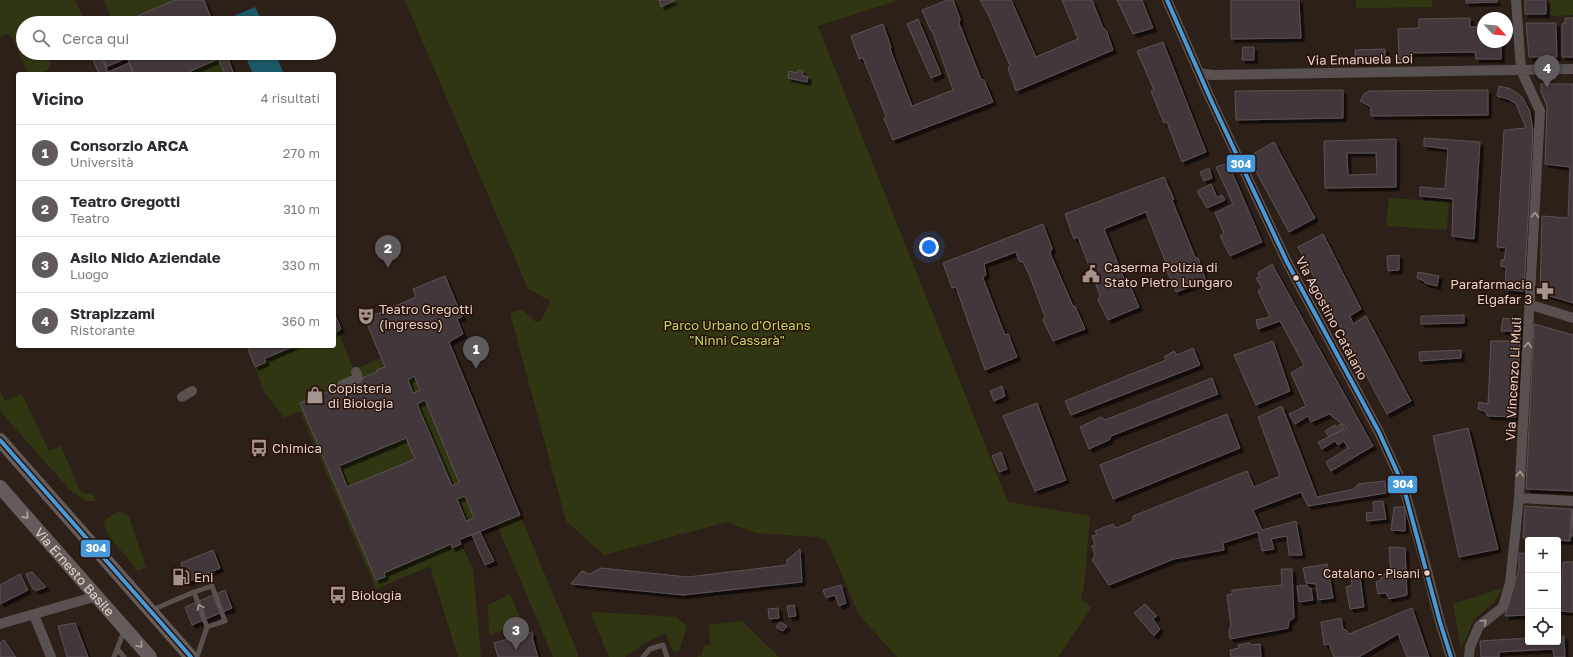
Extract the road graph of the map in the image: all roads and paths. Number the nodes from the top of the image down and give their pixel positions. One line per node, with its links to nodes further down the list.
1 (1167, 0): 5 (street, Via Agostino Catalano)
2 (1516, 0): 4 (street)
3 (1573, 69): 4 (street, Via Emanuela Loi)
4 (1521, 70): 5 (street, Via Emanuela Loi); 6 (street, Via Vincenzo Li Muli, one-way to 4)
5 (1200, 73): 32 (street, Via Agostino Catalano)
6 (1530, 305): 7 (street); 14 (street, Via Vincenzo Li Muli, one-way to 6)
7 (1573, 318)
8 (356, 372): 9 (street)
9 (342, 385)
10 (192, 391): 11 (street)
11 (182, 397)
12 (0, 441): 18 (main road)
13 (0, 487): 17 (main road, Via Ernesto Basile, one-way to 17)
14 (1519, 498): 15 (street); 33 (street, Via Vincenzo Li Muli, one-way to 14)
15 (1573, 501)
16 (194, 592): 18 (lane); 21 (lane, one-way to 16); 21 (lane)
17 (97, 596): 19 (street); 22 (main road, Via Ernesto Basile)
18 (151, 611): 28 (main road)
19 (34, 615): 20 (street); 24 (street)
20 (0, 624)
21 (207, 627): 29 (lane)
22 (125, 628): 23 (lane); 27 (main road, Via Ernesto Basile, one-way to 27)
23 (117, 649): 25 (lane); 26 (lane)
24 (51, 657)
25 (114, 657)
26 (124, 657)
27 (150, 657)
28 (191, 657)
29 (197, 657)
30 (643, 657): 31 (lane)
31 (667, 657)
32 (1451, 657)
33 (1469, 657)

